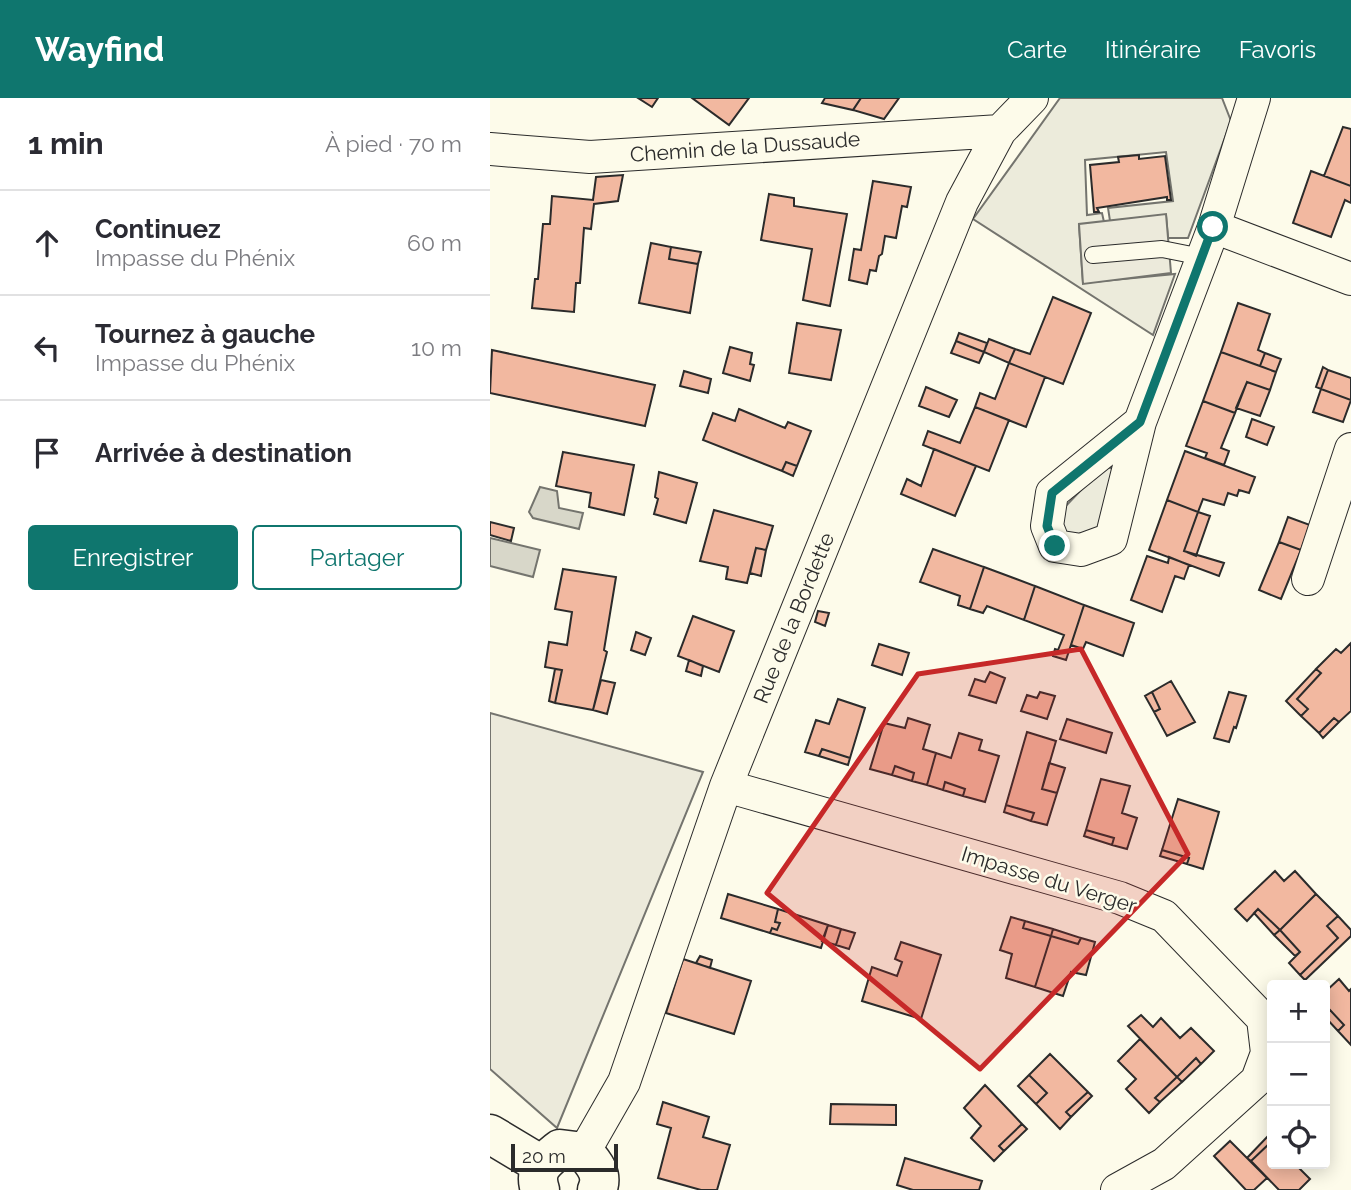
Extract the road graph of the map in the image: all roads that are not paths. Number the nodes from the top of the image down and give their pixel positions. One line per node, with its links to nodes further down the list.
1 (1032, 98): 3 (street, Rue de la Bordette)
2 (1254, 98): 5 (street)
3 (1000, 131): 4 (street, Chemin de la Dussaude); 12 (street, Rue de la Bordette)
4 (490, 149)
5 (1213, 227): 7 (street); 8 (street)
6 (1093, 255): 7 (lane)
7 (1202, 257): 9 (street)
8 (1351, 279)
9 (1140, 422)
10 (1351, 449): 11 (street)
11 (1308, 579)
12 (726, 786): 14 (street, Rue de la Bordette); 17 (street, Impasse du Verger)
13 (490, 1134): 15 (street)
14 (584, 1152): 15 (street); 16 (street)
15 (540, 1177)
16 (597, 1190)
17 (1117, 1190)

